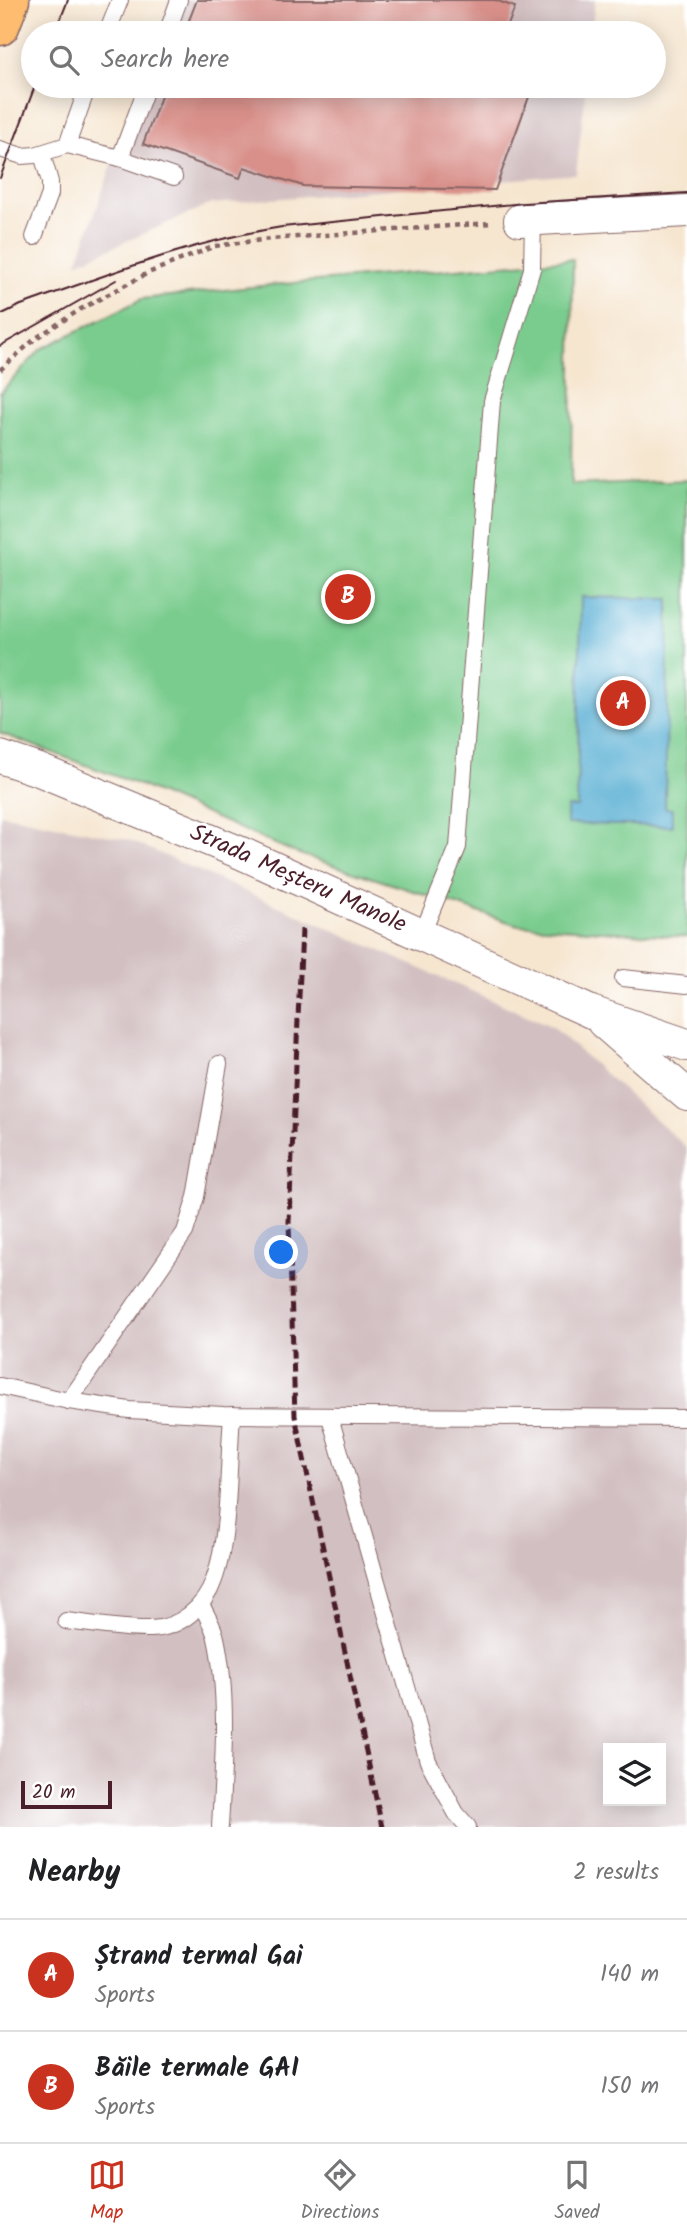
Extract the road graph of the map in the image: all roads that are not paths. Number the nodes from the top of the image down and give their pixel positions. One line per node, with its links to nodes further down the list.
1 (10, 0): 6 (main road)
2 (120, 0): 4 (lane)
3 (179, 0): 5 (lane)
4 (112, 21)
5 (171, 21)
6 (0, 26)
7 (84, 98): 9 (lane)
8 (142, 98): 12 (lane)
9 (67, 145): 11 (lane); 12 (lane)
10 (0, 149): 11 (lane)
11 (42, 154): 16 (lane)
12 (120, 158): 13 (lane)
13 (174, 177)
14 (687, 212): 15 (street)
15 (527, 220): 18 (lane)
16 (34, 237)
17 (0, 757): 18 (street, Strada Meșteru Manole)
18 (422, 934): 21 (street, Strada Meșteru Manole)
19 (623, 978): 20 (lane)
20 (687, 985)
21 (592, 1012): 22 (street); 24 (street)
22 (687, 1045)
23 (219, 1064): 26 (lane)
24 (687, 1095)
25 (0, 1386): 26 (lane)
26 (69, 1401): 27 (lane)
27 (232, 1415): 28 (lane); 30 (lane)
28 (330, 1417): 29 (lane); 33 (lane)
29 (687, 1418)
30 (201, 1604): 31 (lane); 32 (lane)
31 (66, 1621)
32 (220, 1827)
33 (468, 1827)

